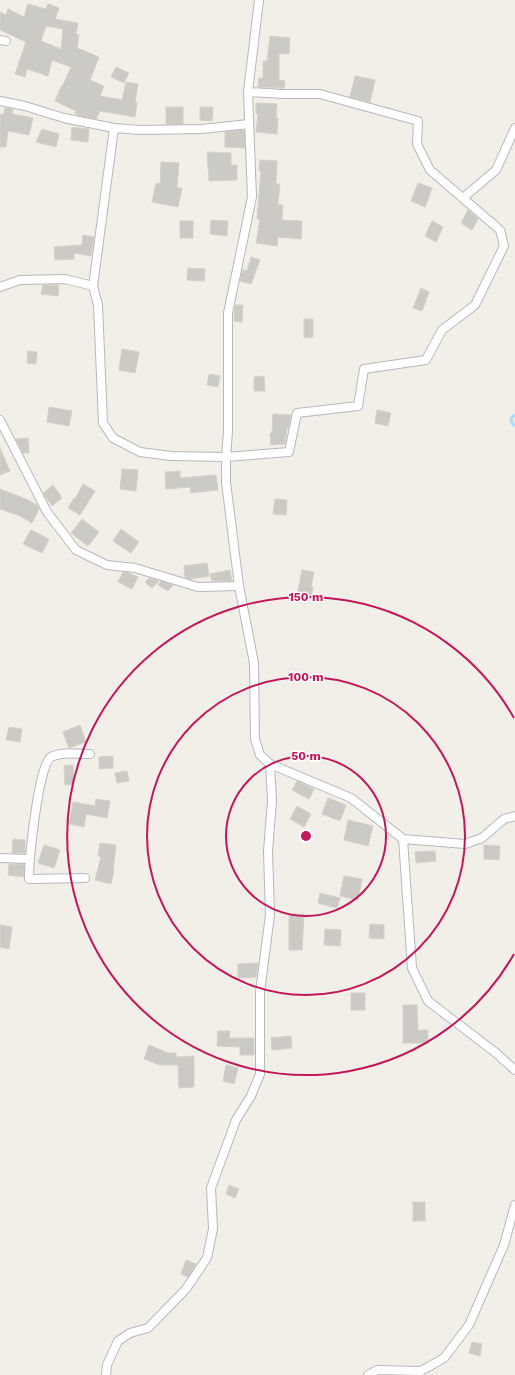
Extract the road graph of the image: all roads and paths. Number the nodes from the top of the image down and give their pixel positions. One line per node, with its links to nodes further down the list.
1 (259, 0): 2 (street)
2 (248, 92): 4 (street); 7 (street)
3 (0, 101): 5 (street)
4 (249, 124): 5 (street); 11 (street)
5 (114, 128): 8 (street)
6 (515, 128): 7 (street)
7 (462, 198): 11 (street)
8 (93, 286): 9 (street); 11 (street)
9 (0, 287)
10 (0, 420): 12 (street)
11 (226, 457): 12 (street)
12 (240, 586): 14 (street)
13 (90, 754): 18 (street)
14 (270, 764): 16 (street); 22 (street)
15 (515, 816): 16 (street)
16 (403, 839): 20 (street)
17 (0, 858): 18 (street)
18 (30, 859): 19 (street)
19 (85, 878)
20 (515, 1070)
21 (515, 1205): 23 (street)
22 (106, 1375)
23 (368, 1375)

